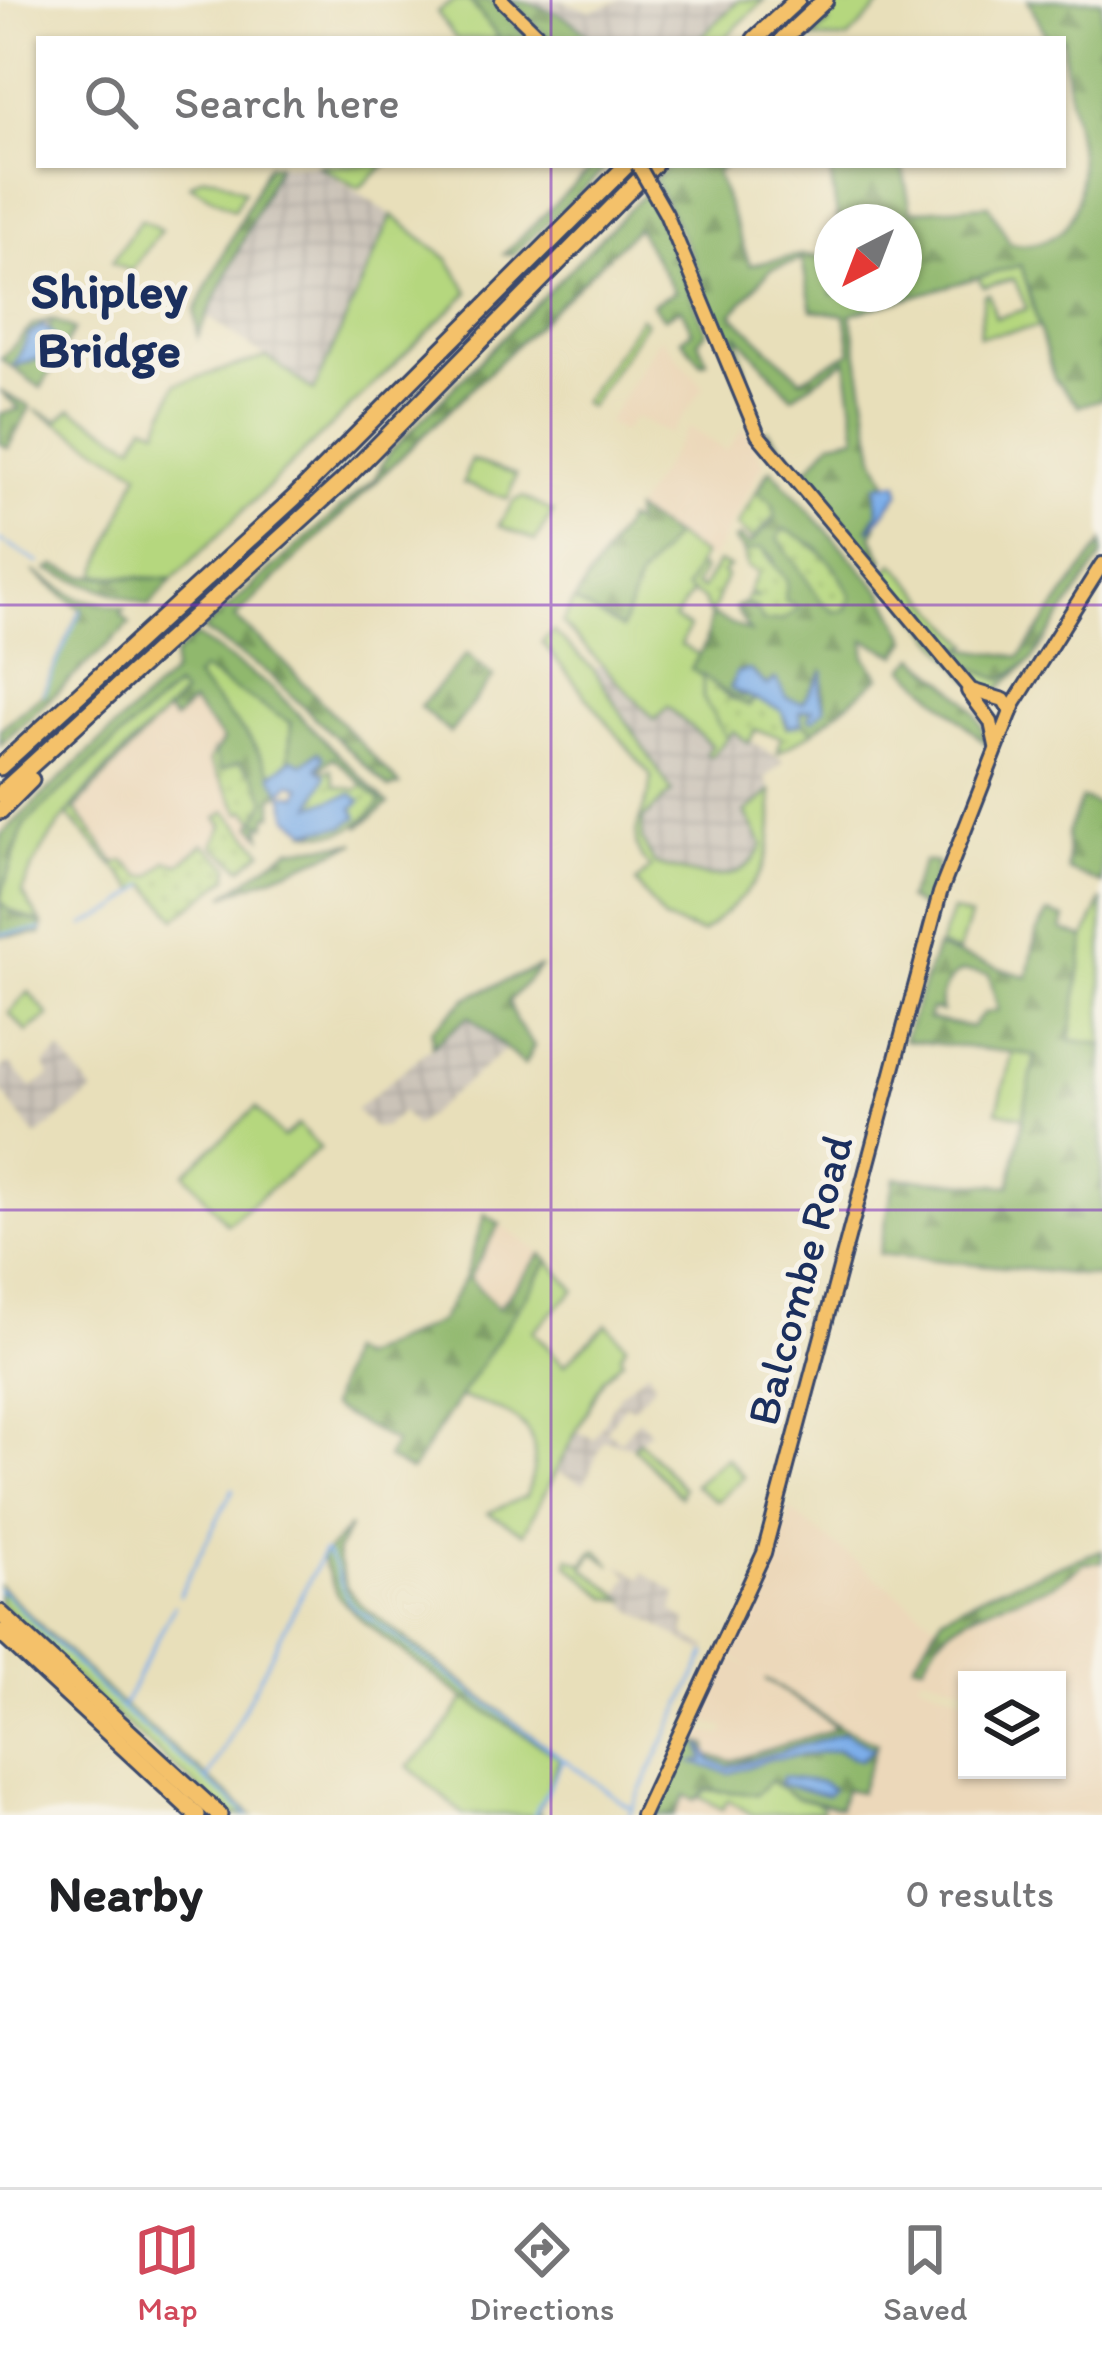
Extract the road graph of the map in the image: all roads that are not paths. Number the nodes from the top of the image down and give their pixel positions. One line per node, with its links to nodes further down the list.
1 (502, 0): 4 (main road)
2 (797, 0): 5 (highway)
3 (825, 0): 6 (highway)
4 (539, 36)
5 (757, 36)
6 (786, 36)
7 (624, 168): 16 (highway)
8 (640, 168): 12 (main road, bridge)
9 (651, 168): 19 (highway)
10 (1102, 564): 11 (main road, Balcombe Road)
11 (1037, 666): 13 (main road, Balcombe Road); 14 (main road, Balcombe Road)
12 (958, 675): 13 (main road); 15 (main road)
13 (996, 699): 14 (main road); 15 (main road)
14 (1010, 715): 15 (main road); 17 (main road, Balcombe Road)
15 (989, 718): 17 (main road)
16 (29, 736): 18 (highway); 20 (highway)
17 (996, 752): 27 (main road, Balcombe Road)
18 (0, 754)
19 (45, 757): 21 (highway); 22 (highway)
20 (0, 767)
21 (0, 794)
22 (0, 811)
23 (0, 1613): 26 (highway)
24 (0, 1631): 25 (highway)
25 (197, 1815)
26 (219, 1815)
27 (642, 1815)

